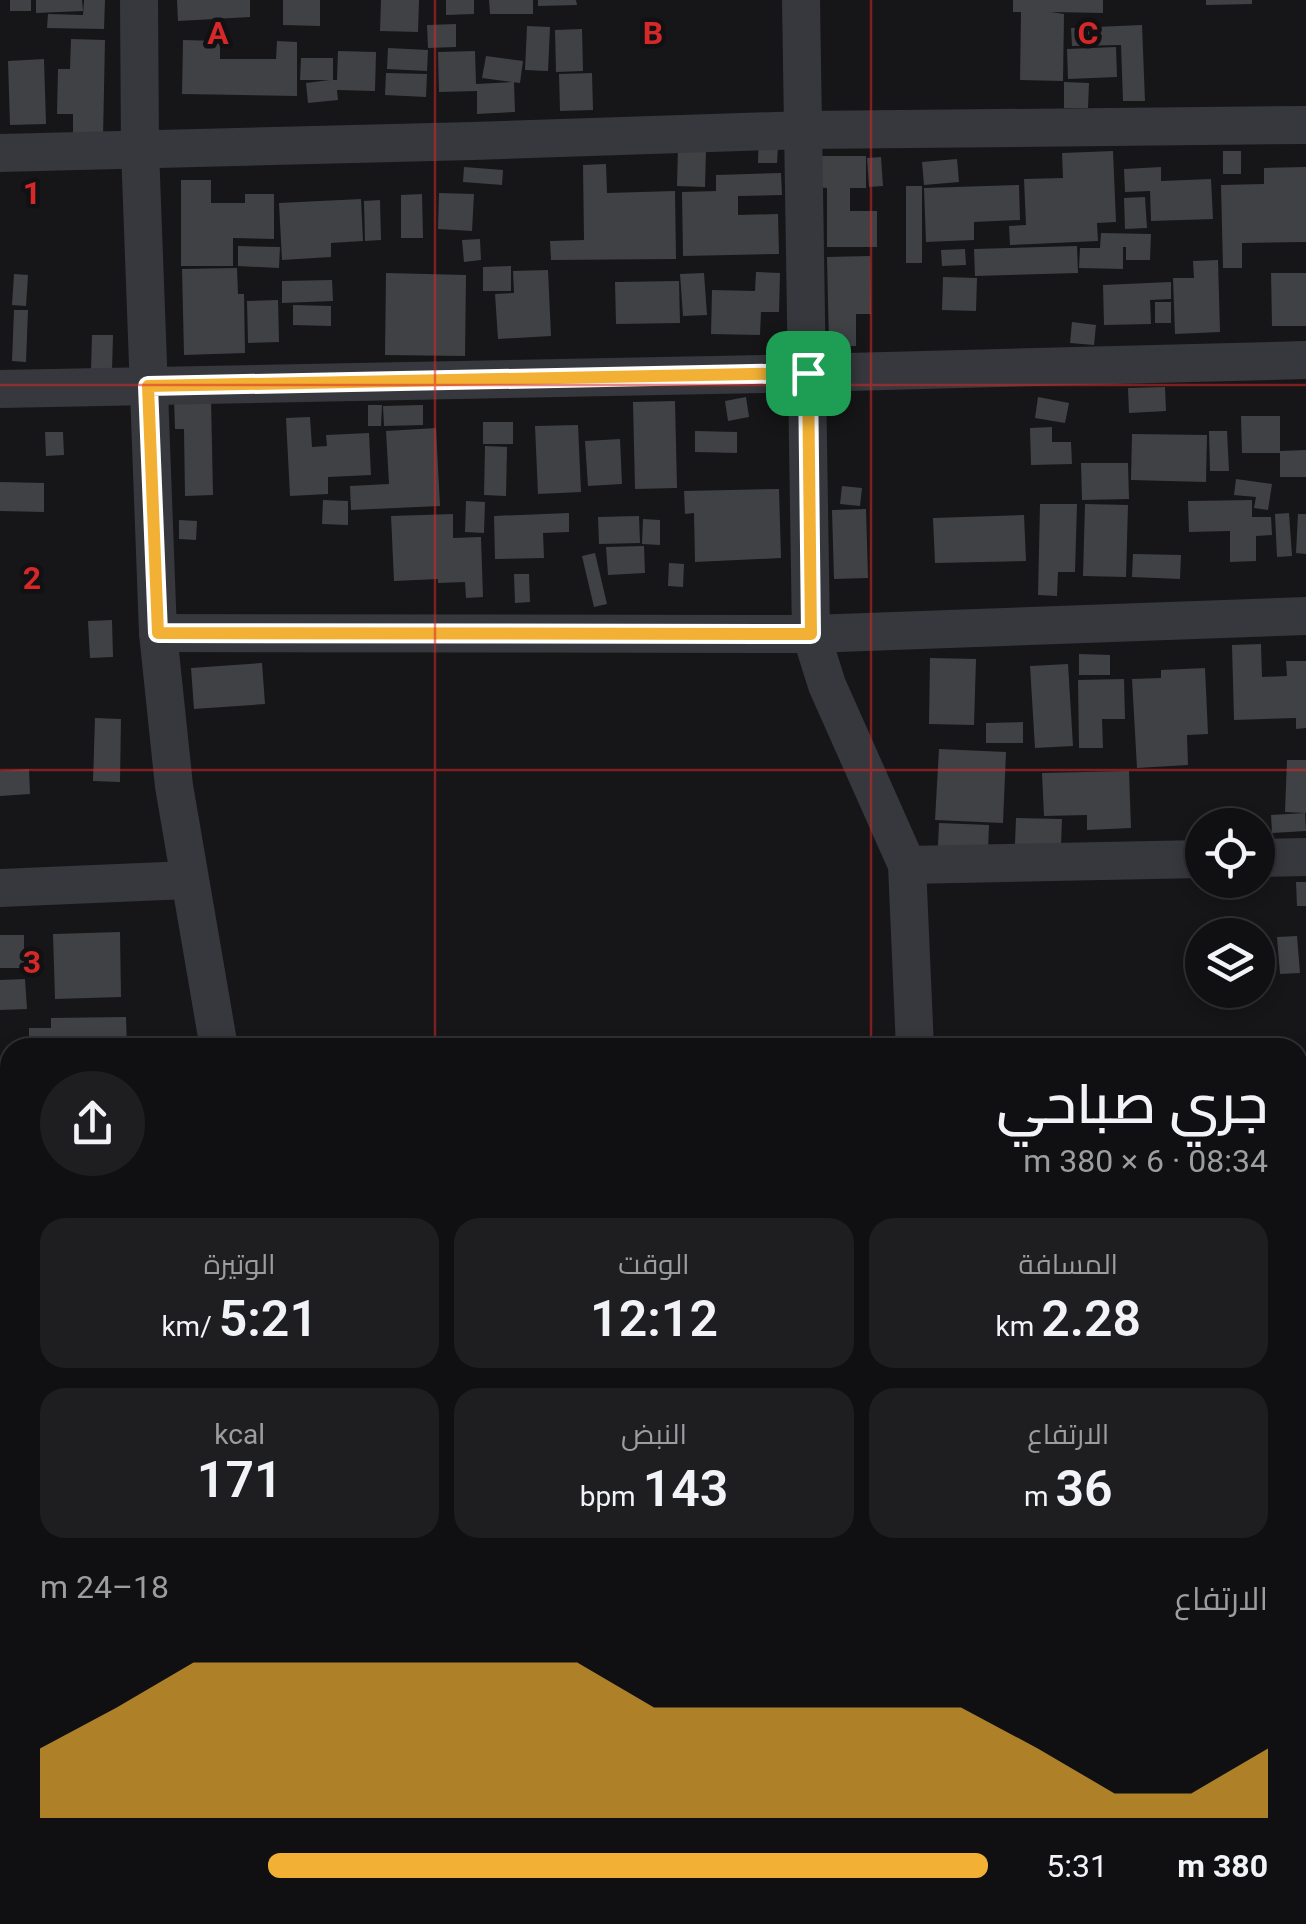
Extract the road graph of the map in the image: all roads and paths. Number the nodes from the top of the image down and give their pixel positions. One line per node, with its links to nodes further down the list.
1 (139, 0): 5 (street)
2 (802, 0): 4 (street)
3 (1306, 126): 4 (street)
4 (805, 130): 5 (street); 8 (street)
5 (140, 149): 6 (street); 9 (street)
6 (0, 153)
7 (1306, 360): 8 (street)
8 (808, 373): 9 (street); 13 (street)
9 (148, 386): 10 (street); 12 (street)
10 (0, 389)
11 (1306, 616): 13 (street)
12 (158, 633): 13 (street); 18 (street)
13 (811, 634): 17 (street)
14 (1306, 857): 15 (street)
15 (1275, 858)
16 (1185, 859): 17 (street)
17 (907, 865): 21 (street)
18 (188, 880): 19 (street); 20 (street)
19 (0, 888)
20 (217, 1038)
21 (915, 1038)

